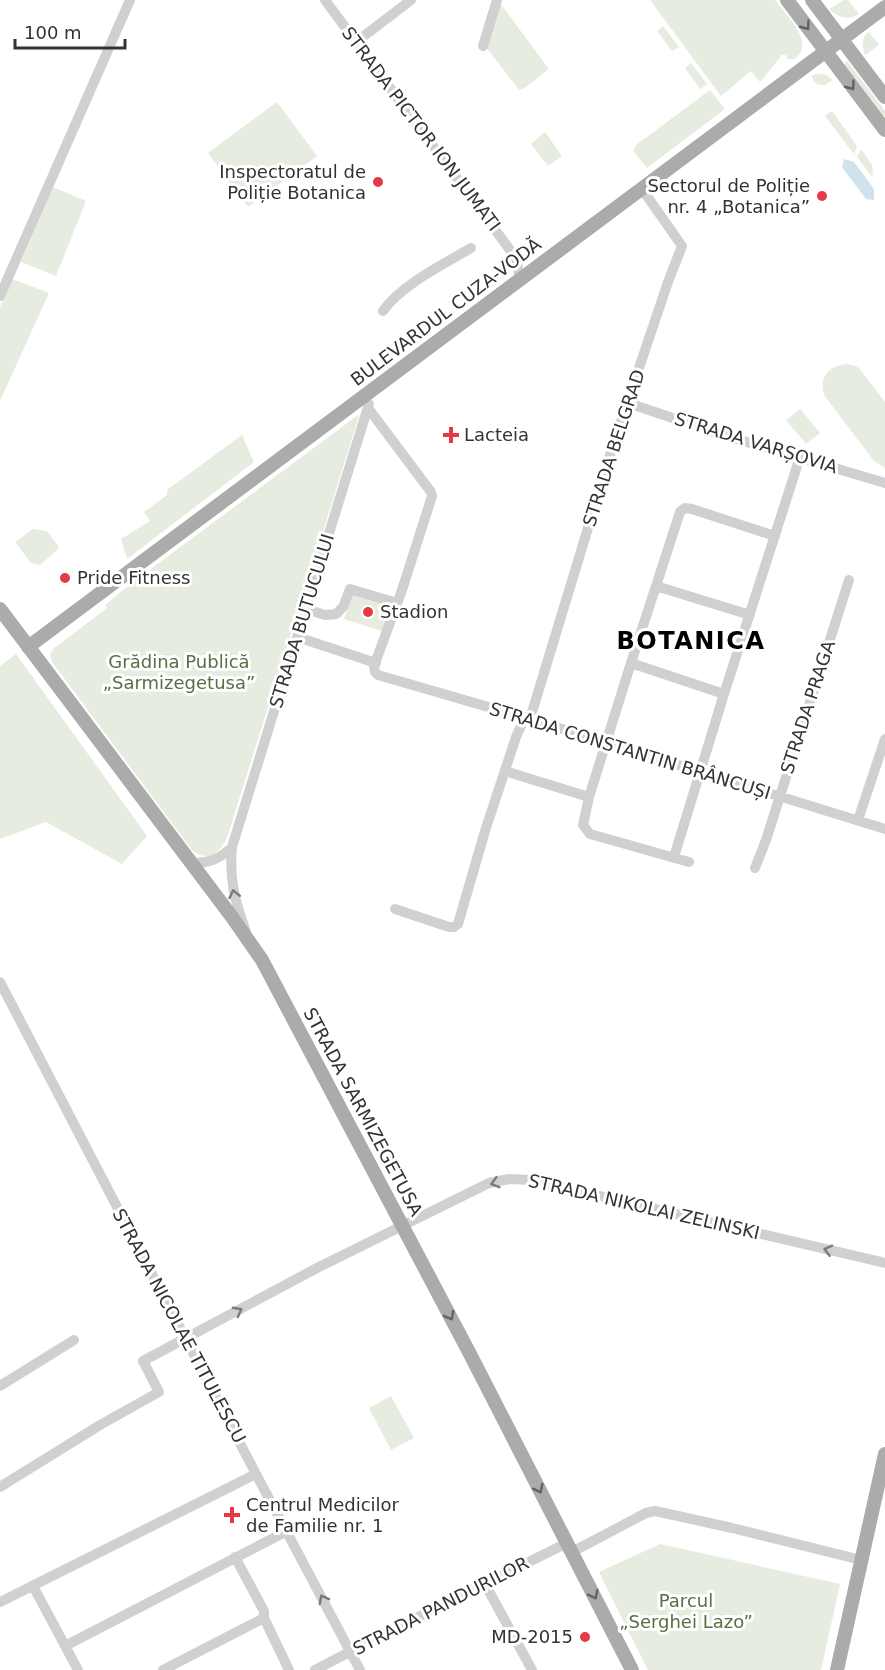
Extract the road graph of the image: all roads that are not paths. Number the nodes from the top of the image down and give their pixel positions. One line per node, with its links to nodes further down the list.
1 (130, 0): 20 (street)
2 (326, 0): 9 (street, STRADA PICTOR ION JUMATI)
3 (411, 0): 9 (street)
4 (497, 0): 10 (street)
5 (787, 0): 11 (main road, one-way to 11)
6 (812, 0): 8 (main road)
7 (885, 7): 8 (main road, BULEVARDUL CUZA-VODĂ)
8 (842, 39): 11 (main road, BULEVARDUL CUZA-VODĂ); 12 (main road)
9 (356, 42): 17 (street, STRADA PICTOR ION JUMATI)
10 (483, 46)
11 (826, 51): 13 (main road, one-way to 13); 15 (main road, BULEVARDUL CUZA-VODĂ)
12 (885, 97)
13 (881, 125): 14 (street)
14 (885, 138)
15 (642, 189): 18 (main road, BULEVARDUL CUZA-VODĂ); 23 (street, STRADA BELGRAD)
16 (471, 248): 21 (street)
17 (516, 258): 18 (street); 19 (street, STRADA PICTOR ION JUMATI)
18 (537, 267): 19 (main road, BULEVARDUL CUZA-VODĂ)
19 (520, 279): 22 (main road, BULEVARDUL CUZA-VODĂ)
20 (0, 296)
21 (383, 311)
22 (366, 402): 29 (street); 31 (street, STRADA BUTUCULUI); 34 (main road, BULEVARDUL CUZA-VODĂ)
23 (628, 403): 24 (street, STRADA VARȘOVIA); 38 (street, STRADA BELGRAD)
24 (800, 457): 25 (street, STRADA VARȘOVIA); 26 (street)
25 (885, 483)
26 (775, 536): 28 (street); 32 (street)
27 (849, 580): 44 (street, STRADA PRAGA)
28 (656, 586): 32 (street); 35 (street)
29 (397, 603): 31 (street); 36 (street)
30 (0, 609): 34 (main road, STRADA SARMIZEGETUSA)
31 (306, 609): 33 (street, STRADA BUTUCULUI)
32 (750, 615): 37 (street)
33 (297, 637): 36 (street, STRADA CONSTANTIN BRÂNCUȘI); 47 (street, STRADA BUTUCULUI)
34 (28, 646): 50 (main road, STRADA SARMIZEGETUSA)
35 (631, 663): 37 (street); 40 (street)
36 (376, 667): 38 (street, STRADA CONSTANTIN BRÂNCUȘI)
37 (724, 694): 42 (street)
38 (528, 718): 40 (street, STRADA CONSTANTIN BRÂNCUȘI); 41 (street, STRADA BELGRAD)
39 (885, 739): 45 (street)
40 (607, 742): 42 (street, STRADA CONSTANTIN BRÂNCUȘI); 43 (street)
41 (505, 771): 43 (street); 52 (street, STRADA BELGRAD)
42 (700, 772): 44 (street, STRADA CONSTANTIN BRÂNCUȘI); 48 (street)
43 (589, 797): 48 (street)
44 (779, 797): 45 (street, STRADA CONSTANTIN BRÂNCUȘI); 51 (street, STRADA PRAGA)
45 (858, 820): 46 (street, STRADA CONSTANTIN BRÂNCUȘI)
46 (885, 829)
47 (232, 847): 50 (street); 53 (street, STRADA BUTUCULUI, one-way to 47)
48 (674, 857): 49 (street)
49 (689, 862)
50 (191, 863): 53 (main road, STRADA SARMIZEGETUSA)
51 (755, 868)
52 (396, 909)
53 (249, 939): 55 (main road, STRADA SARMIZEGETUSA)
54 (0, 982): 57 (street, STRADA NICOLAE TITULESCU)
55 (403, 1227): 56 (street, STRADA NIKOLAI ZELINSKI, one-way to 55); 57 (street, STRADA NIKOLAI ZELINSKI, one-way to 55); 64 (main road, STRADA SARMIZEGETUSA, one-way to 64)
56 (885, 1263)
57 (186, 1339): 61 (street, STRADA NICOLAE TITULESCU); 62 (street, STRADA NIKOLAI ZELINSKI)
58 (74, 1340): 59 (street)
59 (0, 1386)
60 (885, 1454): 66 (main road)
61 (256, 1474): 63 (street, STRADA NICOLAE TITULESCU); 68 (street)
62 (0, 1487)
63 (286, 1531): 65 (street); 72 (street, STRADA NICOLAE TITULESCU, one-way to 63)
64 (569, 1548): 66 (street, STRADA PANDURILOR); 67 (street, STRADA PANDURILOR); 79 (main road, STRADA SARMIZEGETUSA, one-way to 79)
65 (235, 1557): 70 (street); 71 (street)
66 (861, 1560): 80 (main road)
67 (485, 1584): 72 (street, STRADA PANDURILOR); 78 (street)
68 (33, 1586): 69 (street); 71 (street)
69 (0, 1602)
70 (264, 1618): 74 (street); 75 (street)
71 (65, 1646): 73 (street)
72 (351, 1651): 76 (street, STRADA PANDURILOR); 77 (street, STRADA NICOLAE TITULESCU)
73 (78, 1670)
74 (163, 1670)
75 (289, 1670)
76 (315, 1670)
77 (360, 1670)
78 (532, 1670)
79 (632, 1670)
80 (837, 1670)

